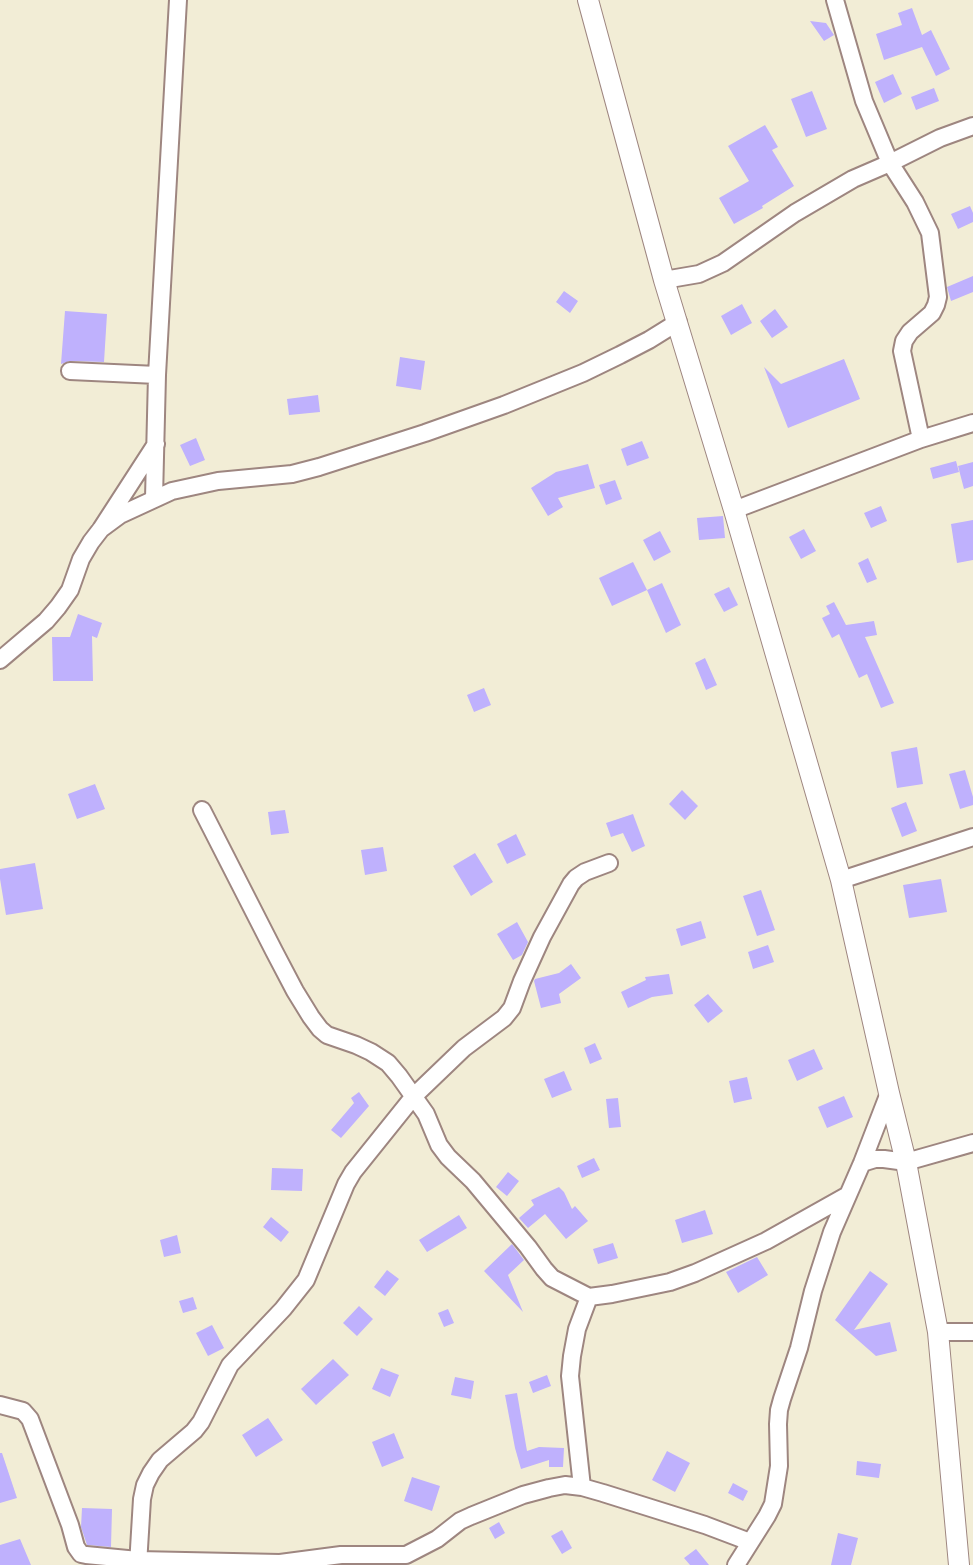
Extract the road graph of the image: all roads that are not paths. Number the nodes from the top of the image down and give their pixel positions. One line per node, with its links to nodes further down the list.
1 (178, 0): 9 (street)
2 (588, 0): 6 (street)
3 (835, 0): 5 (street)
4 (973, 126): 5 (street)
5 (890, 163): 6 (street); 11 (street)
6 (664, 280): 7 (street)
7 (678, 322): 13 (street); 14 (street)
8 (70, 371): 9 (street)
9 (157, 375): 12 (street)
10 (973, 423): 11 (street)
11 (921, 439): 14 (street)
12 (156, 443): 13 (street); 15 (street)
13 (154, 498): 15 (street)
14 (734, 510): 20 (street)
15 (101, 529): 16 (street)
16 (0, 660)
17 (202, 810): 22 (street)
18 (973, 837): 20 (street)
19 (609, 863): 22 (street)
20 (841, 880): 21 (street)
21 (889, 1093): 24 (street); 25 (street)
22 (414, 1096): 27 (street); 34 (street)
23 (973, 1143): 24 (street)
24 (906, 1162): 25 (street); 28 (street)
25 (862, 1163): 26 (street)
26 (848, 1195): 27 (street); 32 (street)
27 (589, 1297): 31 (street)
28 (938, 1332): 29 (street); 36 (street)
29 (973, 1332)
30 (0, 1406): 34 (street)
31 (582, 1487): 32 (street); 33 (street)
32 (750, 1542): 35 (street)
33 (405, 1560): 34 (street)
34 (138, 1562)
35 (736, 1565)
36 (959, 1565)

